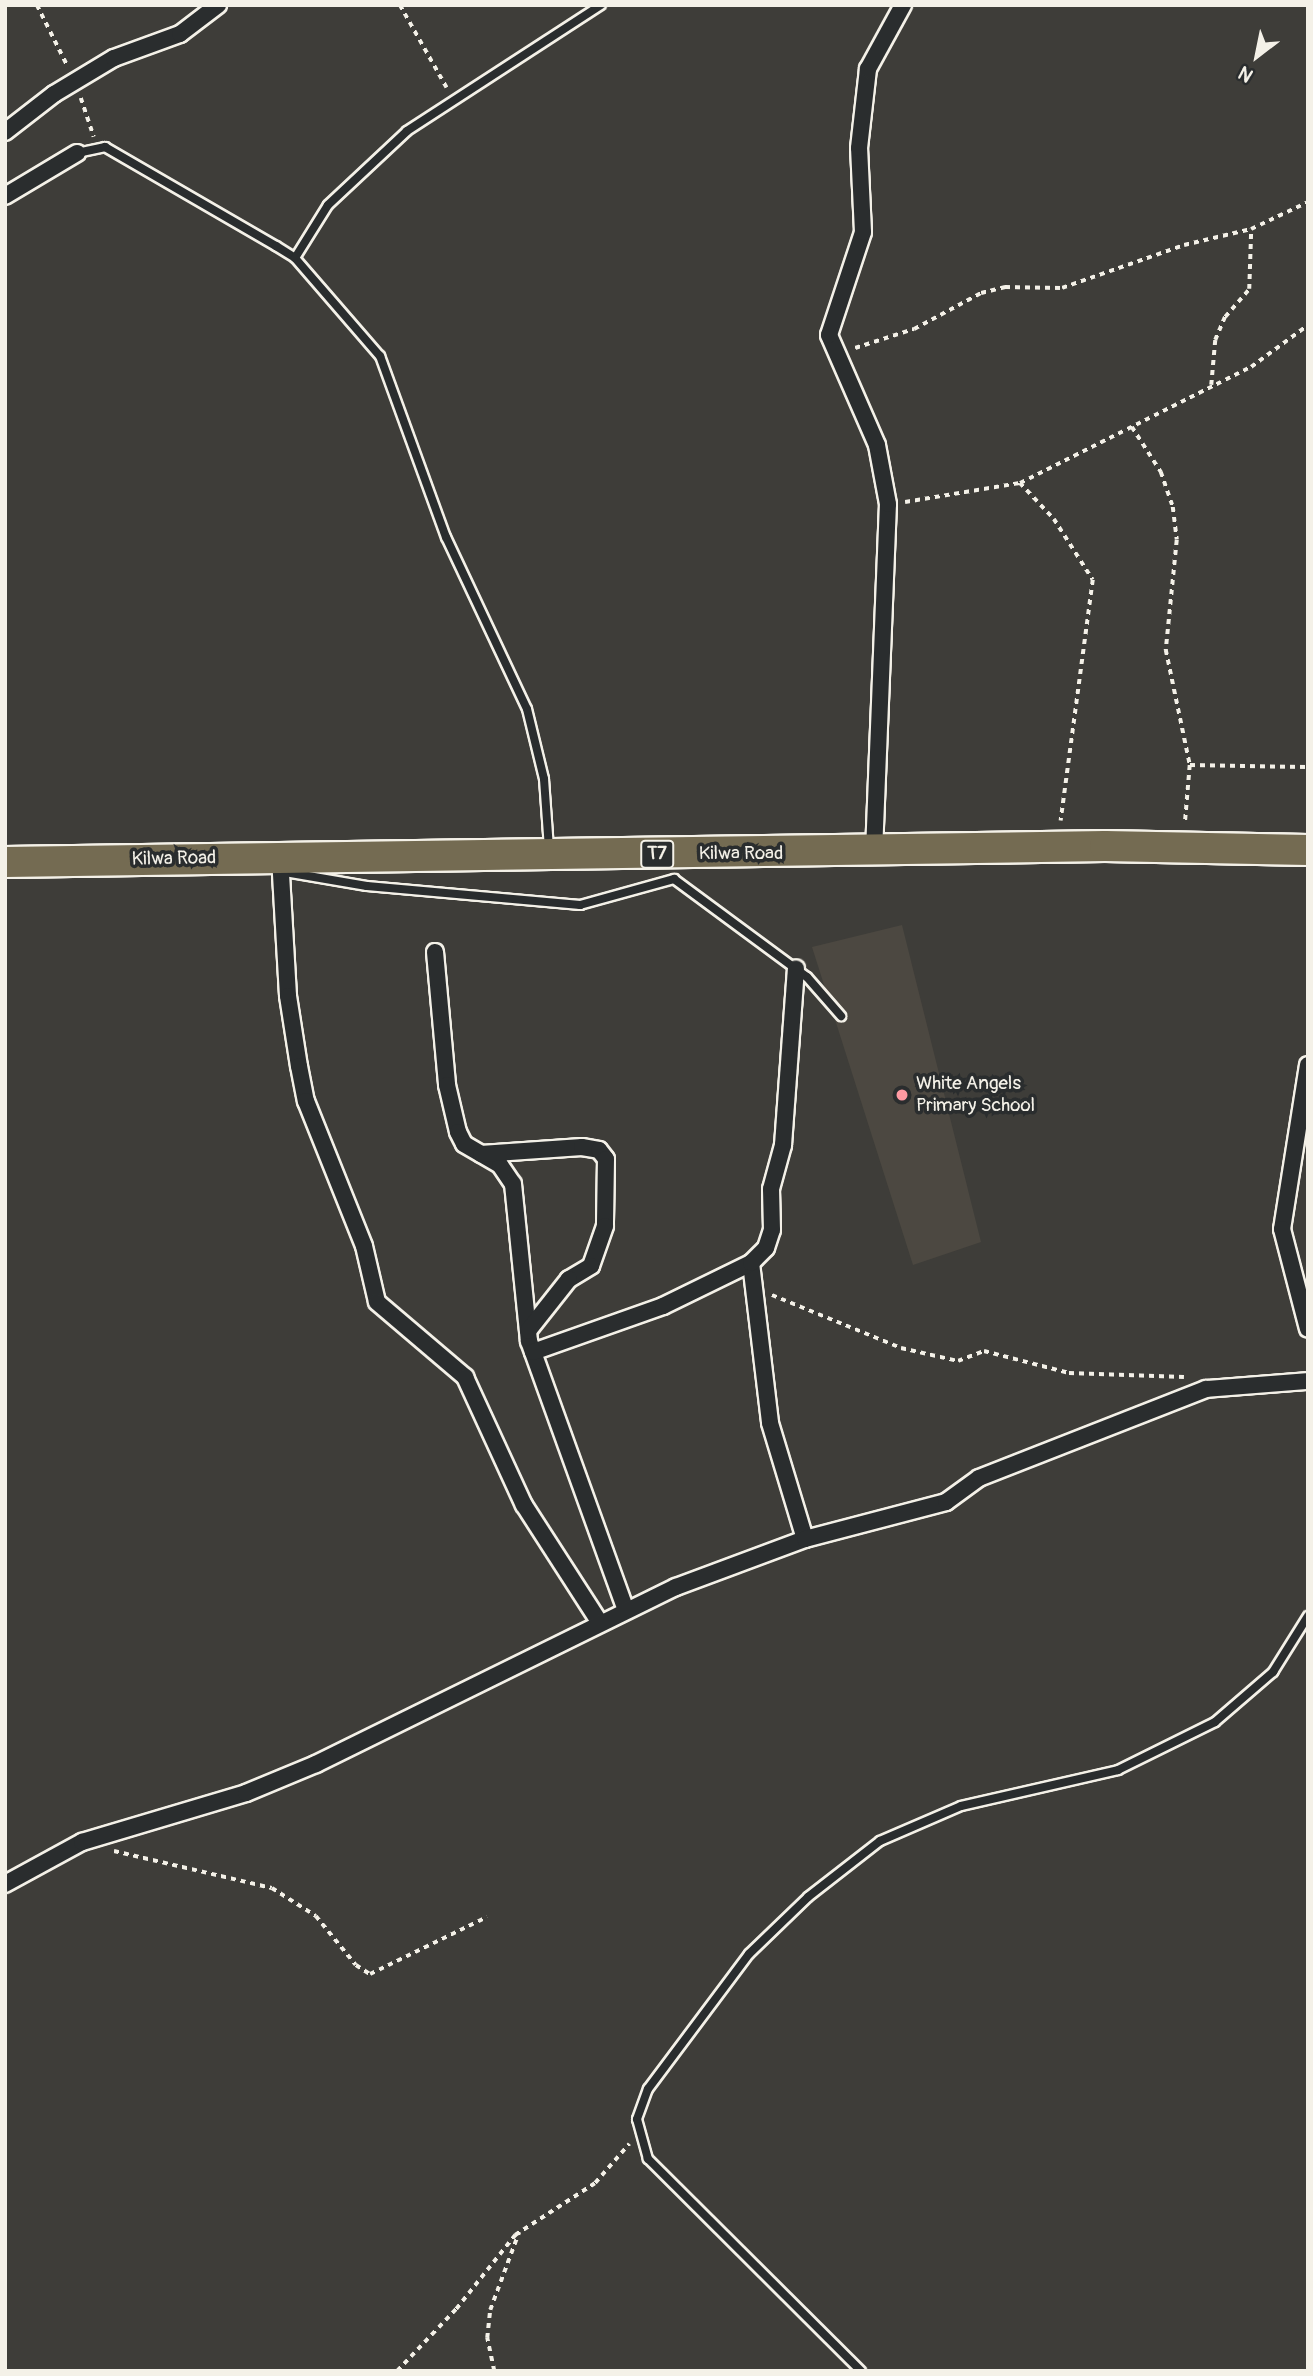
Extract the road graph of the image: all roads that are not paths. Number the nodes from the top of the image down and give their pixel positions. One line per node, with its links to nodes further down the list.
1 (218, 5): 4 (street)
2 (601, 5): 7 (lane)
3 (903, 5): 10 (street)
4 (5, 132)
5 (77, 153): 6 (street); 7 (lane)
6 (5, 196)
7 (295, 258): 9 (lane)
8 (1308, 850): 10 (highway, Kilwa Road / T7)
9 (550, 852): 10 (highway, Kilwa Road / T7); 12 (highway, Kilwa Road / T7)
10 (874, 852)
11 (5, 862): 12 (highway, Kilwa Road / T7)
12 (280, 864): 14 (lane); 26 (street)
13 (435, 952): 17 (street)
14 (796, 968): 15 (lane); 18 (street)
15 (841, 1016)
16 (1308, 1065): 19 (street)
17 (481, 1154): 20 (street); 20 (street)
18 (751, 1263): 21 (street); 23 (street)
19 (1308, 1329)
20 (528, 1331): 21 (street)
21 (533, 1352): 24 (street)
22 (1308, 1381): 23 (street)
23 (805, 1539): 24 (street)
24 (626, 1610): 26 (street)
25 (1308, 1616): 28 (lane)
26 (600, 1623): 27 (street)
27 (5, 1884)
28 (861, 2371)

